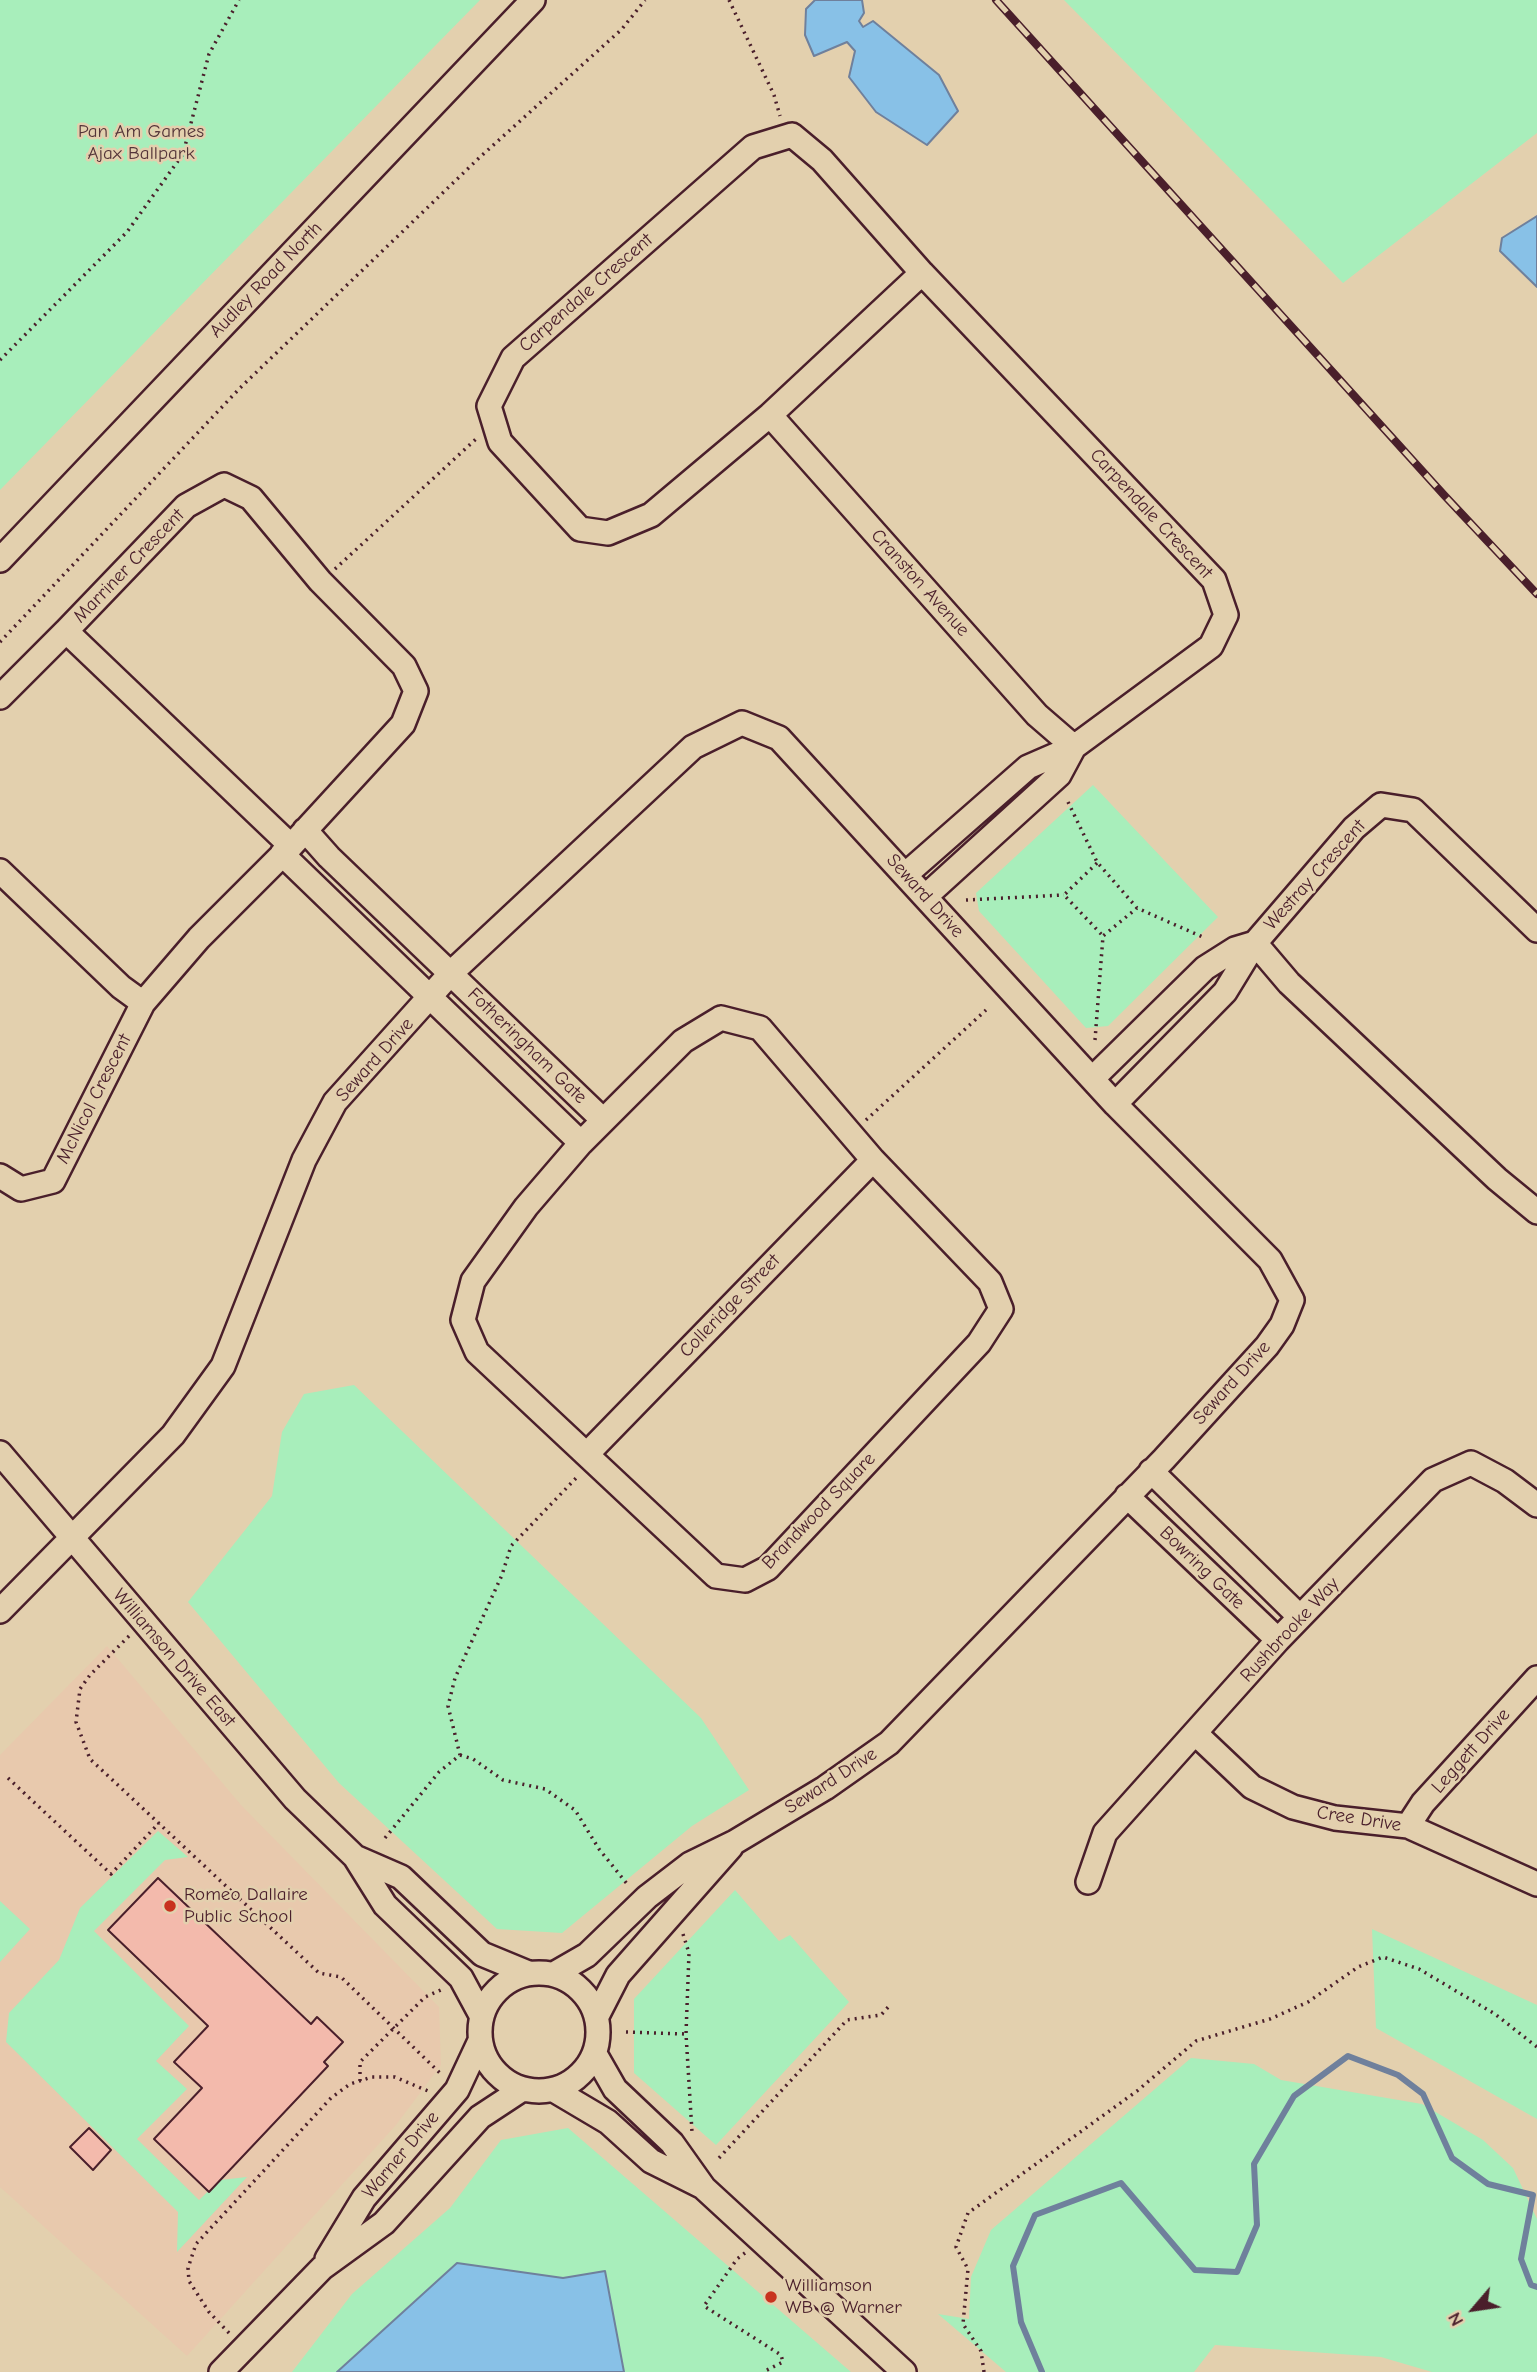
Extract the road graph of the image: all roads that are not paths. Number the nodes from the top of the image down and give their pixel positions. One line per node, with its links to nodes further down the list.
1 (533, 0): 4 (street, Audley Road North)
2 (922, 273): 3 (street); 3 (street, Carpendale Crescent); 7 (street, Carpendale Crescent)
3 (770, 415): 7 (street, Cranston Avenue)
4 (0, 560)
5 (66, 631): 6 (street); 8 (street, Marriner Crescent); 8 (street, Marriner Crescent)
6 (0, 696)
7 (1074, 747): 10 (street, Carpendale Crescent); 11 (street, Carpendale Crescent)
8 (293, 843): 14 (street, Marriner Crescent); 15 (street, Marriner Crescent); 16 (street, McNicol Crescent)
9 (0, 871): 16 (street)
10 (905, 875): 11 (street, Seward Drive); 14 (street, Seward Drive)
11 (926, 896): 17 (street, Seward Drive)
12 (1537, 930): 13 (street, Westray Crescent)
13 (1255, 943): 17 (street, Westray Crescent); 18 (street, Westray Crescent); 23 (street, Westray Crescent)
14 (451, 973): 15 (street, Seward Drive); 19 (street, Fotheringham Gate)
15 (431, 997): 20 (street, Fotheringham Gate); 29 (street, Seward Drive)
16 (143, 1003): 22 (street, McNicol Crescent)
17 (1092, 1079): 18 (street, Seward Drive)
18 (1115, 1104): 26 (street, Seward Drive)
19 (603, 1120): 20 (street, Brandwood Square); 21 (street, Brandwood Square)
20 (581, 1143): 25 (street, Brandwood Square)
21 (873, 1160): 25 (street, Colleridge Street); 25 (street, Brandwood Square)
22 (0, 1176)
23 (1537, 1212)
24 (0, 1453): 29 (street, Williamson Drive East)
25 (591, 1456)
26 (1151, 1471): 27 (street, Seward Drive); 31 (street, Bowring Gate)
27 (1127, 1496): 32 (street, Bowring Gate); 36 (street, Seward Drive)
28 (1537, 1505): 31 (street, Rushbrooke Way)
29 (72, 1538): 30 (street, Seward Drive); 37 (street, Williamson Drive East)
30 (0, 1611)
31 (1300, 1617): 32 (street, Rushbrooke Way)
32 (1278, 1640): 34 (street, Rushbrooke Way)
33 (1537, 1678): 35 (street, Leggett Drive)
34 (1195, 1733): 35 (street, Cree Drive); 38 (street, Rushbrooke Way)
35 (1408, 1826): 39 (street, Cree Drive)
36 (735, 1842): 41 (street, Seward Drive); 43 (street, Seward Drive)
37 (355, 1857): 40 (street, Williamson Drive East); 42 (street, Williamson Drive East)
38 (1088, 1882)
39 (1537, 1884)
40 (527, 1973): 41 (street); 42 (street)
41 (554, 1974): 43 (street)
42 (481, 2015): 44 (street)
43 (597, 2016): 45 (street)
44 (480, 2043): 46 (street); 49 (street, Warner Drive)
45 (595, 2054): 47 (street); 48 (street)
46 (522, 2090): 47 (street); 49 (street, Warner Drive)
47 (554, 2091): 48 (street)
48 (704, 2188): 51 (street)
49 (321, 2268): 50 (street, Warner Drive)
50 (221, 2372)
51 (904, 2372)

